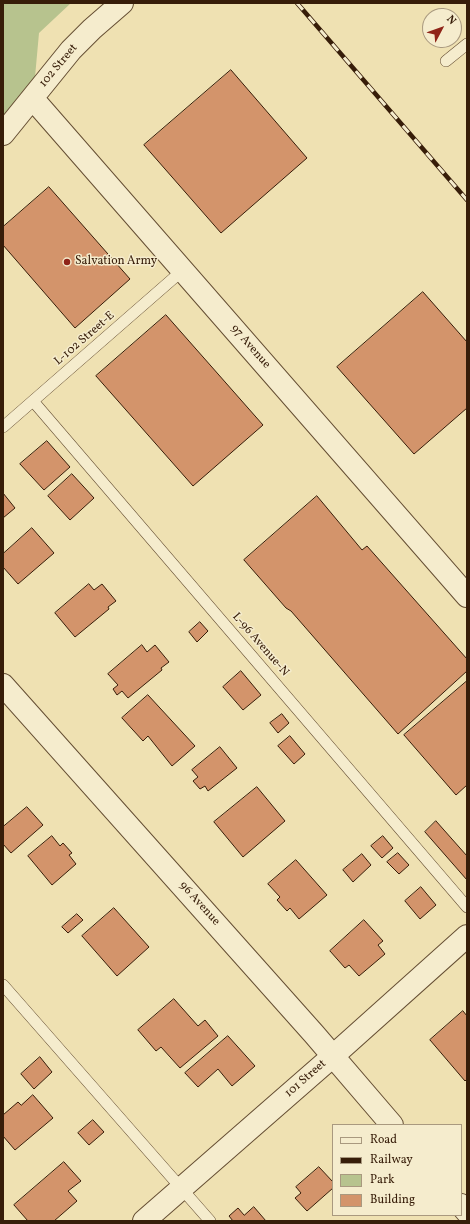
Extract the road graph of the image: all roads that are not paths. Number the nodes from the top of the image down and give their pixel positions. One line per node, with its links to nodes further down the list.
1 (122, 3): 4 (street, 102 Street)
2 (467, 44): 3 (lane)
3 (446, 61)
4 (33, 99): 5 (street, 102 Street); 6 (street, 97 Avenue)
5 (3, 134)
6 (183, 270): 7 (lane, L-102 Street-E); 9 (street, 97 Avenue)
7 (33, 401): 8 (lane, L-102 Street-E); 11 (lane, L-96 Avenue-N)
8 (3, 427)
9 (467, 596)
10 (3, 685): 14 (street, 96 Avenue)
11 (467, 907)
12 (467, 936): 14 (street, 101 Street)
13 (3, 985): 16 (lane)
14 (333, 1056): 15 (street, 96 Avenue); 16 (street, 101 Street)
15 (391, 1124)
16 (182, 1189): 17 (street, 101 Street); 18 (lane)
17 (144, 1221)
18 (210, 1221)

